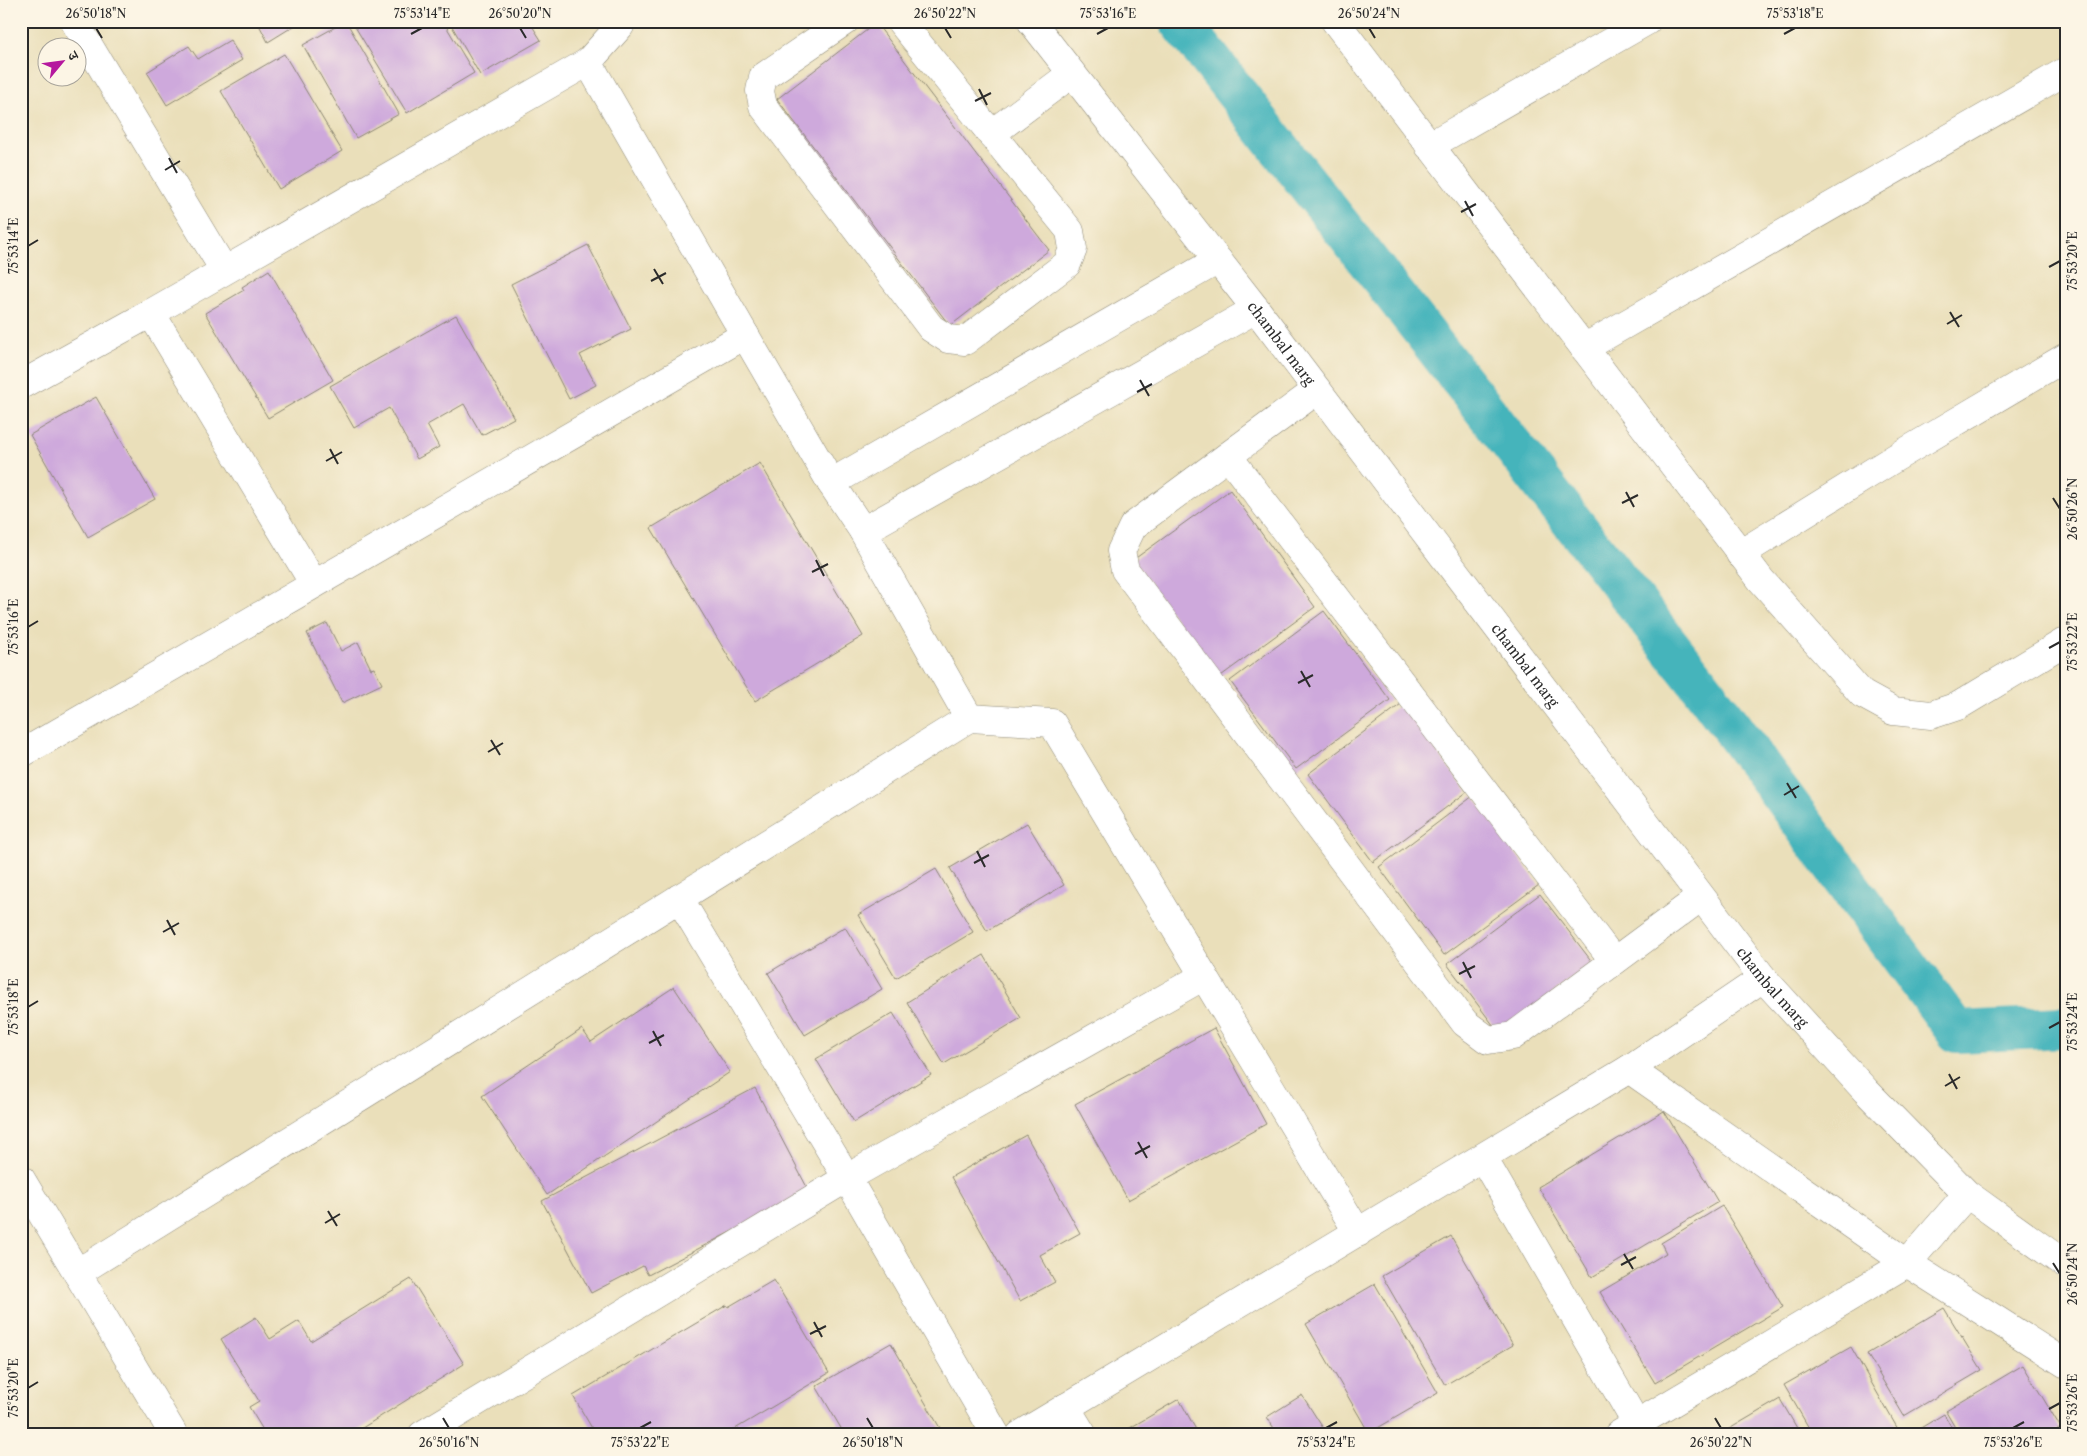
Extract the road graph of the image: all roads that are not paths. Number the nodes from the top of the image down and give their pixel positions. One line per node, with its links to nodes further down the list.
1 (74, 21): 14 (street)
2 (619, 21): 8 (street)
3 (845, 21): 11 (street)
4 (900, 21): 11 (street)
5 (1031, 21): 10 (street, chambal marg)
6 (1335, 21): 12 (street)
7 (1647, 21): 12 (street)
8 (588, 62): 14 (street); 17 (street)
9 (2066, 71): 18 (street)
10 (1071, 74): 11 (street); 13 (street, chambal marg)
11 (992, 134)
12 (1430, 146): 18 (street)
13 (1218, 260): 15 (street, chambal marg); 23 (street)
14 (224, 270): 16 (street)
15 (1256, 309): 21 (street, chambal marg); 24 (street)
16 (151, 312): 20 (street); 26 (street)
17 (745, 336): 23 (street); 26 (street)
18 (1584, 348): 25 (street)
19 (2066, 357): 25 (street)
20 (21, 385)
21 (1318, 390): 22 (street); 31 (street, chambal marg)
22 (1228, 456): 32 (street); 32 (street)
23 (831, 483): 24 (street)
24 (863, 531): 28 (street)
25 (1740, 554): 27 (street)
26 (314, 584): 29 (street)
27 (2066, 641)
28 (969, 718): 30 (street); 33 (street)
29 (21, 754)
30 (679, 898): 37 (street); 43 (street)
31 (1701, 898): 32 (street); 34 (street, chambal marg)
32 (1614, 961)
33 (1204, 976): 37 (street); 40 (street)
34 (1763, 978): 35 (street); 39 (street, chambal marg)
35 (1628, 1069): 36 (street); 41 (street)
36 (1482, 1158): 40 (street); 46 (street)
37 (847, 1178): 48 (street); 49 (street)
38 (21, 1179): 43 (street)
39 (1966, 1194): 41 (street); 42 (street, chambal marg)
40 (1358, 1233): 45 (street)
41 (1908, 1263): 44 (street); 46 (street)
42 (2066, 1265)
43 (77, 1273): 47 (street)
44 (2066, 1364)
45 (1066, 1407): 50 (street); 51 (street)
46 (1632, 1431)
47 (174, 1435)
48 (422, 1435)
49 (996, 1435)
50 (1020, 1435)
51 (1083, 1435)

